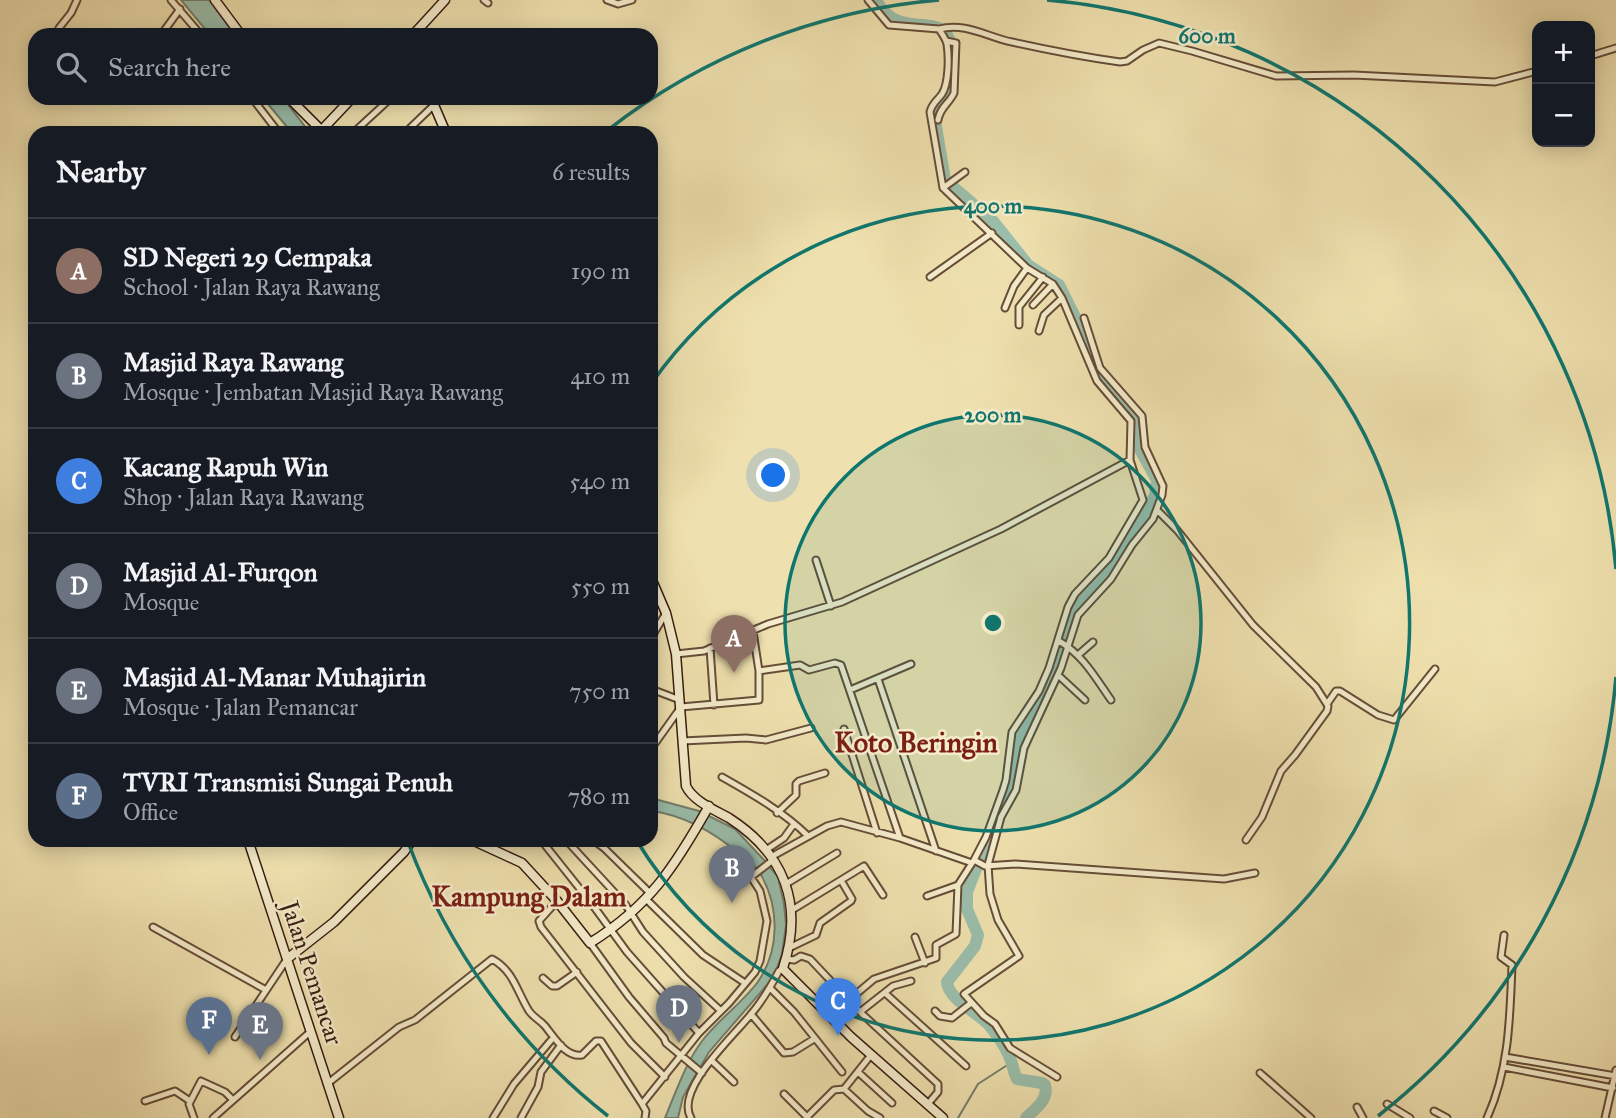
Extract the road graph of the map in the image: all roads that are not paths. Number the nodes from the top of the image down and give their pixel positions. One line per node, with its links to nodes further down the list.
1 (77, 0): 9 (street)
2 (171, 0): 8 (street)
3 (215, 0): 12 (main road)
4 (445, 0): 13 (main road)
5 (607, 0): 6 (street)
6 (632, 0)
7 (868, 0): 14 (street)
8 (180, 9): 10 (street); 11 (street)
9 (60, 28)
10 (166, 28)
11 (195, 28)
12 (237, 28)
13 (419, 28)
14 (939, 29): 15 (street); 18 (street)
15 (949, 41): 25 (street); 33 (street)
16 (1616, 48): 17 (street)
17 (1595, 54)
18 (1532, 72)
19 (257, 105): 26 (street)
20 (295, 105): 27 (main road)
21 (345, 105): 28 (main road)
22 (383, 105): 29 (street)
23 (429, 105): 30 (street)
24 (433, 105): 31 (main road)
25 (938, 120)
26 (274, 126)
27 (315, 126)
28 (326, 126)
29 (361, 126)
30 (411, 126)
31 (443, 126)
32 (965, 172): 33 (street)
33 (947, 186): 34 (street)
34 (992, 233): 35 (street); 37 (street)
35 (1027, 268): 36 (street); 41 (street)
36 (1043, 276): 38 (street); 43 (street)
37 (930, 277)
38 (1053, 284): 39 (street); 40 (street)
39 (1062, 298): 44 (street); 46 (street)
40 (1033, 305)
41 (1005, 308)
42 (1084, 318): 45 (street)
43 (1019, 325)
44 (1039, 331)
45 (1144, 447): 46 (street); 47 (street)
46 (1130, 456): 50 (street); 54 (street)
47 (1157, 510): 56 (street); 70 (street)
48 (816, 560): 50 (street)
49 (658, 594): 51 (main road)
50 (831, 606): 53 (street)
51 (666, 613): 52 (street); 58 (main road)
52 (658, 626)
53 (753, 632): 57 (street); 62 (street)
54 (1060, 642): 56 (street); 78 (street)
55 (1093, 642): 59 (street)
56 (1069, 647): 59 (street); 63 (street)
57 (710, 648): 58 (street); 71 (street)
58 (676, 654): 69 (main road)
59 (1078, 655): 68 (street)
60 (911, 664): 64 (street)
61 (1436, 669): 70 (street)
62 (758, 671): 65 (street); 71 (street)
63 (1058, 676): 67 (street); 79 (street)
64 (878, 678): 65 (street); 93 (street)
65 (850, 690): 85 (street)
66 (658, 695): 69 (street)
67 (1085, 700)
68 (1111, 700)
69 (680, 703): 71 (street); 74 (street); 75 (main road)
70 (1327, 704): 86 (street)
71 (714, 705)
72 (811, 728): 75 (street)
73 (844, 729): 83 (street)
74 (658, 738)
75 (682, 741): 80 (main road)
76 (825, 773): 81 (street)
77 (722, 777): 81 (street)
78 (1007, 780): 79 (street); 96 (street)
79 (1017, 782): 97 (street)
80 (707, 808): 95 (main road); 104 (main road)
81 (777, 813): 82 (street)
82 (794, 824): 84 (street); 95 (street)
83 (877, 833): 84 (street); 85 (street)
84 (808, 836): 95 (street)
85 (900, 838): 93 (street)
86 (1246, 841)
87 (250, 847): 114 (main road, Jalan Pemancar)
88 (407, 847): 114 (main road)
89 (487, 847): 105 (main road)
90 (546, 847): 109 (street)
91 (572, 847): 107 (street)
92 (600, 847): 104 (street)
93 (936, 850): 96 (street)
94 (837, 853): 100 (street)
95 (770, 858): 100 (main road); 120 (street)
96 (974, 861): 97 (street); 101 (street)
97 (987, 866): 98 (street); 125 (street)
98 (1255, 873)
99 (842, 882): 102 (street); 106 (street); 113 (street)
100 (786, 884): 106 (main road)
101 (958, 885): 103 (street); 115 (street)
102 (883, 894)
103 (927, 896)
104 (649, 897): 107 (main road); 120 (street)
105 (556, 901): 112 (main road); 117 (street)
106 (792, 910): 113 (main road)
107 (630, 914): 109 (main road); 126 (street)
108 (153, 927): 122 (street)
109 (611, 930): 112 (main road); 131 (street)
110 (1504, 934): 138 (street)
111 (915, 937): 115 (street)
112 (590, 943): 137 (street)
113 (789, 948): 116 (main road)
114 (287, 959): 122 (street); 130 (main road, Jalan Pemancar)
115 (925, 963): 124 (street)
116 (785, 964): 121 (street); 124 (street); 136 (main road)
117 (577, 972): 118 (street); 147 (street)
118 (543, 978)
119 (911, 981): 123 (street)
120 (745, 983): 126 (street)
121 (770, 988): 129 (street); 134 (street)
122 (266, 990): 132 (street)
123 (885, 993): 128 (street); 140 (street)
124 (849, 1000): 128 (street)
125 (969, 1005): 127 (street); 148 (street)
126 (721, 1011): 131 (street)
127 (935, 1011)
128 (860, 1012): 161 (street)
129 (751, 1014): 134 (street); 139 (street)
130 (311, 1032): 150 (main road, Jalan Pemancar); 154 (street)
131 (699, 1033): 137 (street)
132 (235, 1037)
133 (553, 1038): 135 (street); 150 (street); 168 (street)
134 (814, 1039): 144 (street)
135 (561, 1045): 159 (street); 169 (street)
136 (871, 1055): 143 (street); 161 (main road)
137 (680, 1057): 142 (street); 147 (street)
138 (1505, 1057): 141 (street); 146 (street)
139 (711, 1060): 142 (street); 149 (street)
140 (966, 1066)
141 (1504, 1067): 152 (street); 179 (street)
142 (701, 1072): 171 (street)
143 (858, 1072): 151 (street); 158 (street)
144 (842, 1073)
145 (1259, 1073): 175 (street)
146 (1616, 1074): 152 (street)
147 (665, 1077): 159 (street)
148 (1057, 1077)
149 (734, 1082)
150 (327, 1084): 167 (main road, Jalan Pemancar)
151 (844, 1088): 172 (street); 173 (street)
152 (1612, 1088): 155 (street)
153 (784, 1094): 172 (street)
154 (232, 1099): 157 (street); 166 (street)
155 (1613, 1100): 180 (street)
156 (145, 1101): 157 (street)
157 (190, 1101): 165 (street)
158 (891, 1103)
159 (642, 1104): 170 (street)
160 (1387, 1104): 177 (street)
161 (927, 1105): 164 (main road)
162 (1357, 1107): 176 (street)
163 (1434, 1111): 178 (street)
164 (932, 1115): 174 (main road)
165 (194, 1118)
166 (213, 1118)
167 (339, 1118)
168 (493, 1118)
169 (521, 1118)
170 (645, 1118)
171 (691, 1118)
172 (807, 1118)
173 (880, 1118)
174 (943, 1118)
175 (1311, 1118)
176 (1363, 1118)
177 (1410, 1118)
178 (1446, 1118)
179 (1488, 1118)
180 (1605, 1118)

